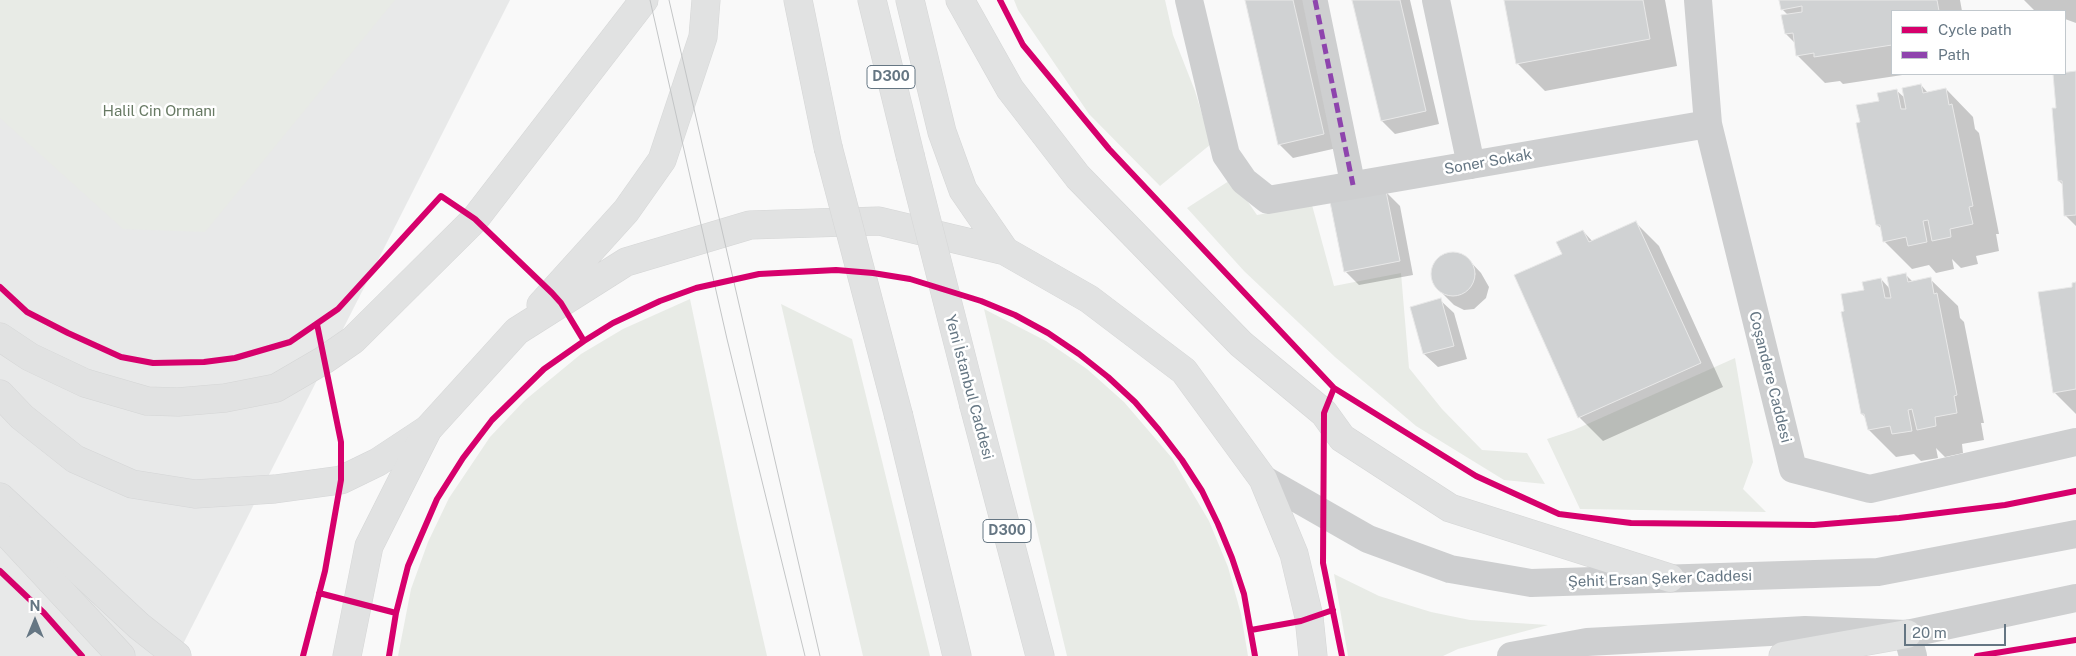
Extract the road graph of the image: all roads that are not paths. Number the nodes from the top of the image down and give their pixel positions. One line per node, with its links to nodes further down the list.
1 (644, 0): 16 (main road)
2 (706, 0): 15 (main road)
3 (798, 0): 30 (main road, bridge)
4 (872, 0): 31 (main road, Yeni İstanbul Caddesi / D300, bridge)
5 (910, 0): 14 (main road)
6 (960, 0): 24 (main road)
7 (1189, 0): 13 (street, Soner Sokak)
8 (1315, 0): 13 (street)
9 (1436, 0): 12 (street)
10 (1698, 0): 11 (street, Coşandere Caddesi)
11 (1708, 124): 12 (street, Soner Sokak); 19 (street, Coşandere Caddesi)
12 (1471, 165): 13 (street, Soner Sokak)
13 (1353, 185)
14 (1005, 251): 15 (main road); 20 (main road)
15 (517, 332): 18 (main road)
16 (0, 337)
17 (0, 394): 18 (main road)
18 (428, 429): 29 (main road)
19 (2076, 442)
20 (1262, 479): 24 (street, Şehit Ersan Şeker Caddesi); 32 (main road)
21 (0, 497): 28 (main road)
22 (0, 526): 27 (main road)
23 (2076, 534): 24 (street, Şehit Ersan Şeker Caddesi)
24 (1670, 578)
25 (2076, 598): 26 (street)
26 (1910, 645): 33 (street); 34 (main road)
27 (121, 656)
28 (177, 656)
29 (347, 656)
30 (957, 656)
31 (1040, 656)
32 (1313, 656)
33 (1511, 656)
34 (1783, 656)

